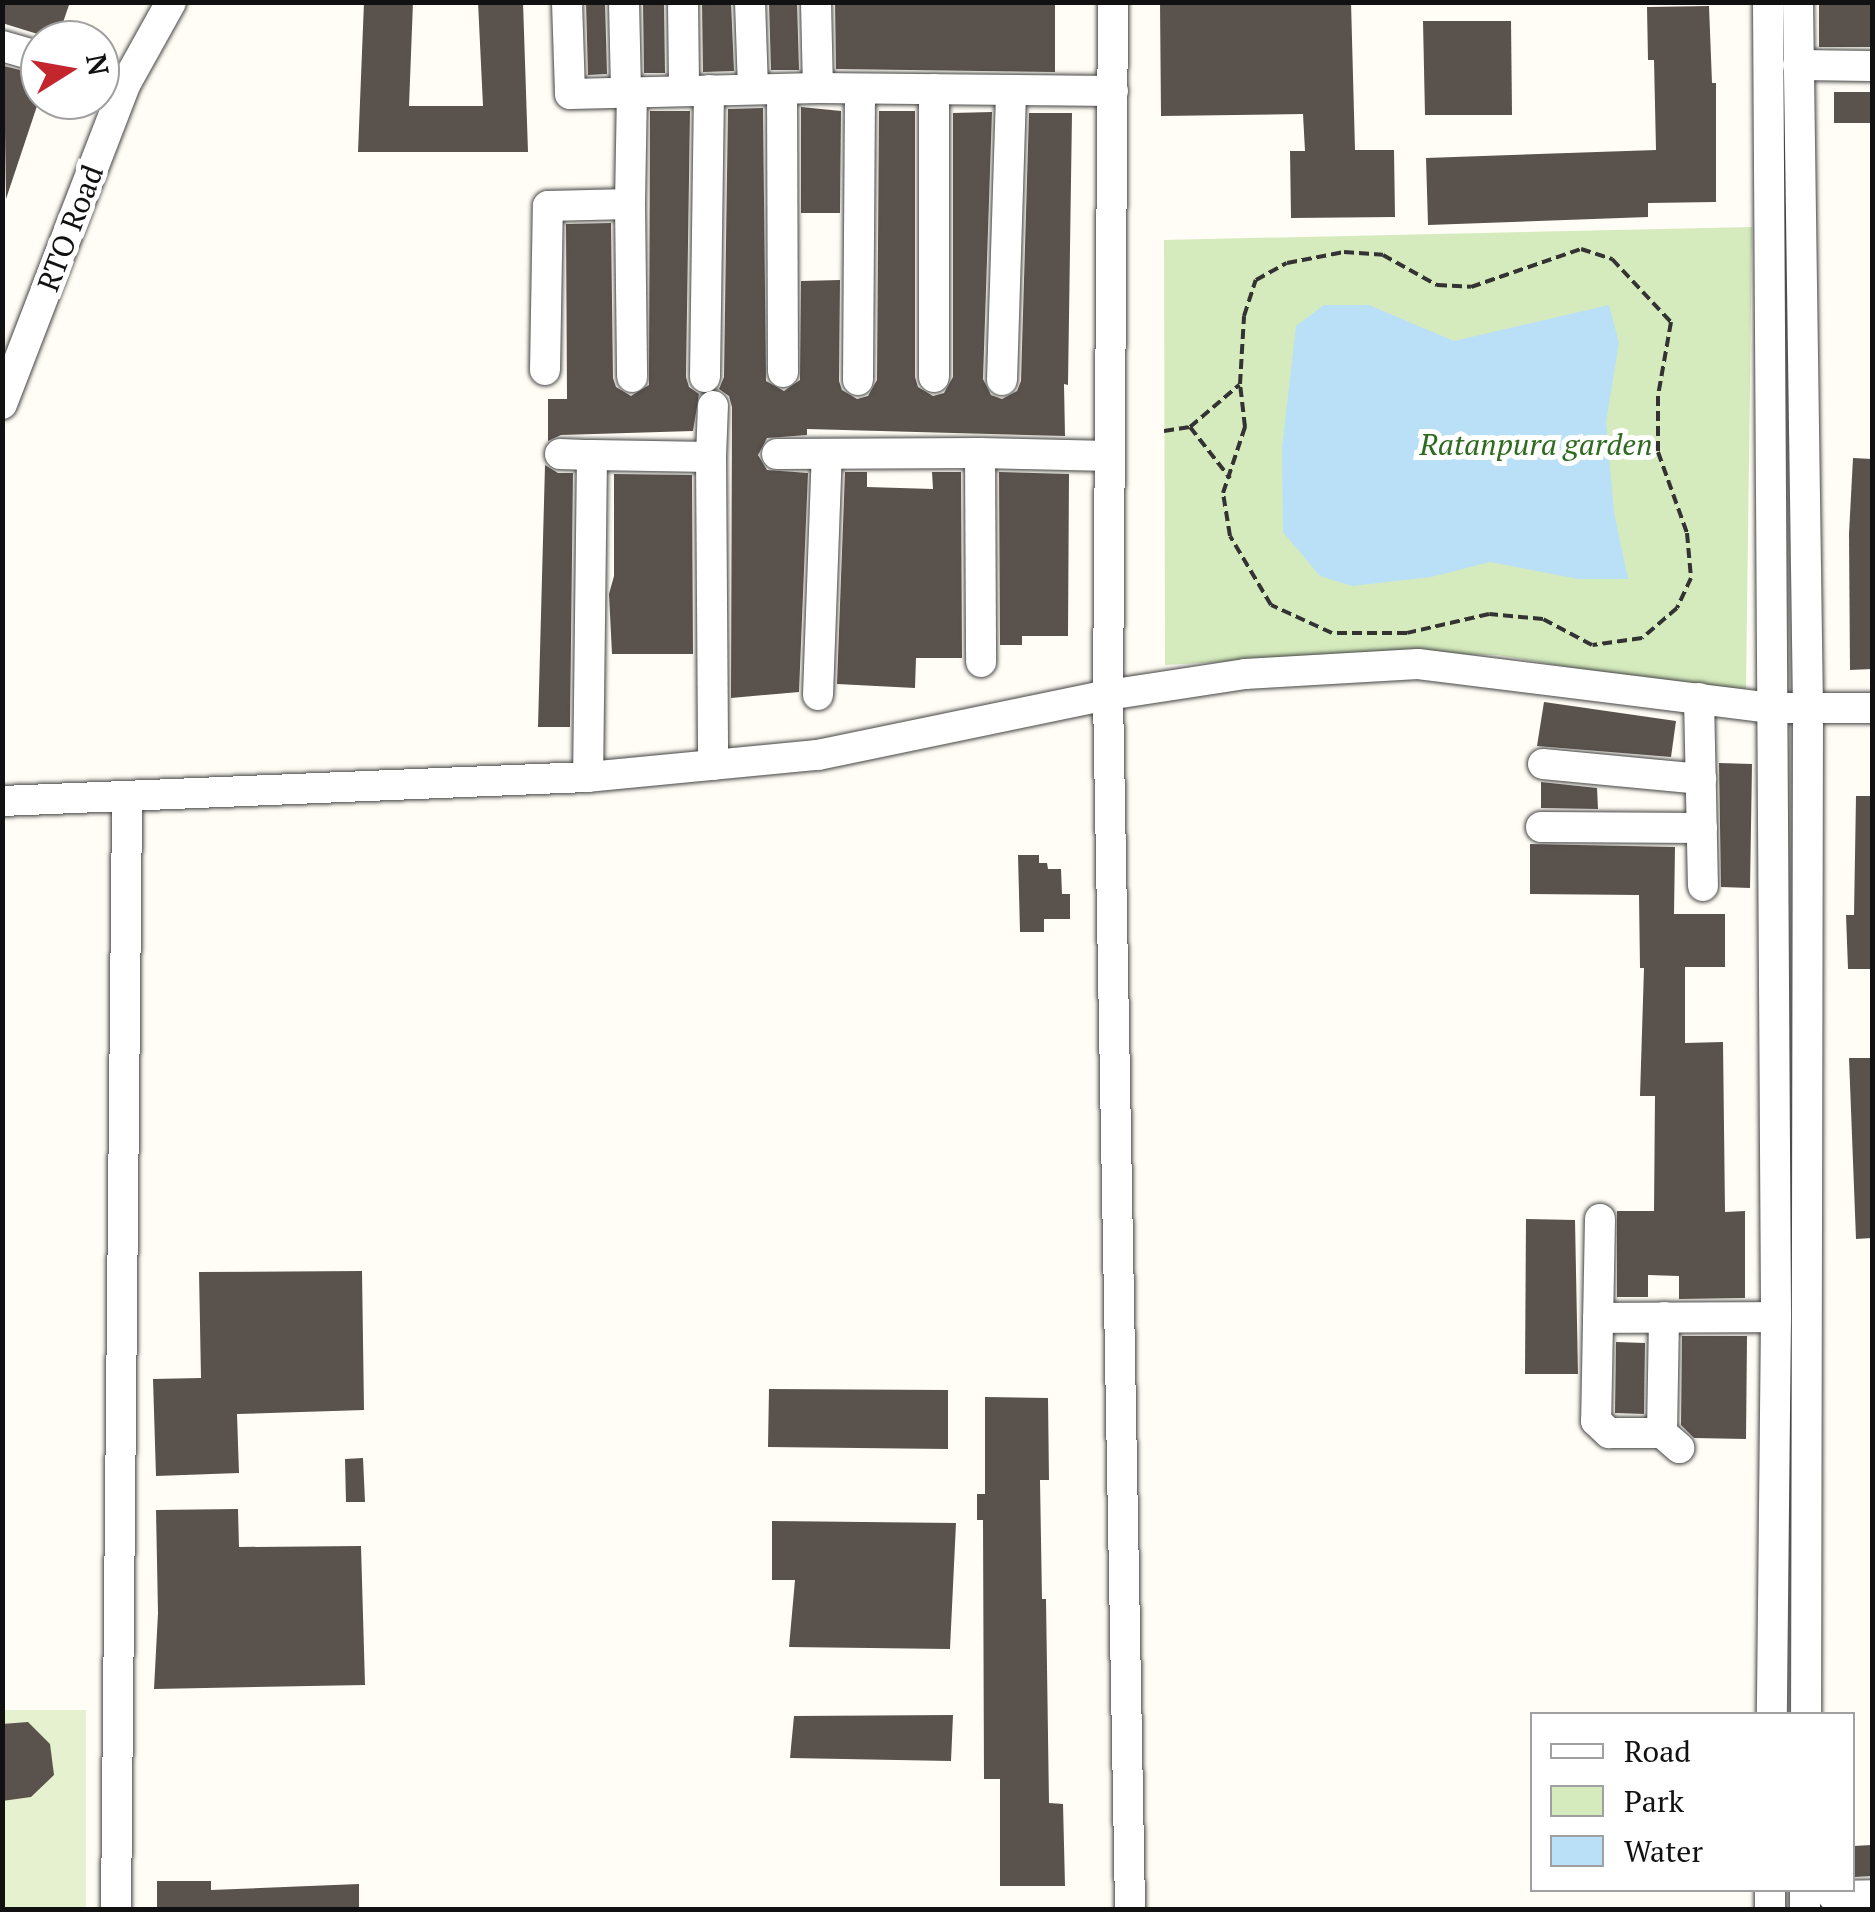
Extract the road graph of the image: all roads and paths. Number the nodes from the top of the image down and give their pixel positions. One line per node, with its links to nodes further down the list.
1 (171, 2): 12 (street, RTO Road)
2 (568, 2): 19 (street)
3 (624, 2): 19 (street)
4 (683, 2): 16 (street)
5 (750, 2): 15 (street)
6 (816, 2): 13 (street)
7 (1114, 2): 20 (street)
8 (1768, 2): 45 (street)
9 (1798, 2): 10 (street)
10 (1798, 65): 11 (street); 46 (street)
11 (1872, 66)
12 (120, 70)
13 (818, 88): 14 (street); 15 (street)
14 (860, 88): 17 (street); 27 (street)
15 (768, 89): 16 (street); 24 (street)
16 (697, 90): 19 (street); 39 (street)
17 (934, 90): 18 (street); 26 (street)
18 (1011, 90): 20 (street); 28 (street)
19 (629, 91): 22 (street)
20 (1112, 91): 38 (street)
21 (99, 120): 30 (street, RTO Road)
22 (630, 204): 23 (street); 25 (street)
23 (545, 370)
24 (783, 372)
25 (632, 377)
26 (934, 377)
27 (858, 380)
28 (1002, 380)
29 (1240, 384): 31 (path); 40 (path); 40 (path)
30 (2, 404)
31 (1190, 427): 32 (path); 40 (path)
32 (1164, 430)
33 (980, 453): 36 (street); 38 (street); 41 (street)
34 (560, 454): 37 (street)
35 (777, 454): 36 (street)
36 (826, 454): 42 (street)
37 (592, 455): 39 (street); 50 (street)
38 (1110, 456): 43 (street)
39 (711, 457): 49 (street)
40 (1230, 478)
41 (981, 662)
42 (818, 694)
43 (1108, 695): 44 (street); 49 (street); 66 (street)
44 (1699, 698): 45 (street); 51 (street)
45 (1773, 708): 46 (street); 59 (street)
46 (1808, 708): 47 (street); 62 (street)
47 (1872, 708)
48 (1543, 764): 51 (street)
49 (713, 765): 50 (street)
50 (588, 777): 52 (street)
51 (1700, 779): 55 (street)
52 (127, 796): 53 (street); 65 (street)
53 (2, 801)
54 (1541, 827): 55 (street)
55 (1702, 828): 56 (street)
56 (1703, 886)
57 (1600, 1219): 60 (street)
58 (1664, 1317): 59 (street); 60 (street); 60 (street)
59 (1776, 1317): 61 (street)
60 (1598, 1318)
61 (1772, 1712)
62 (1806, 1712)
63 (1819, 1893): 64 (street); 67 (street)
64 (1872, 1895)
65 (116, 1910)
66 (1130, 1910)
67 (1805, 1910)

